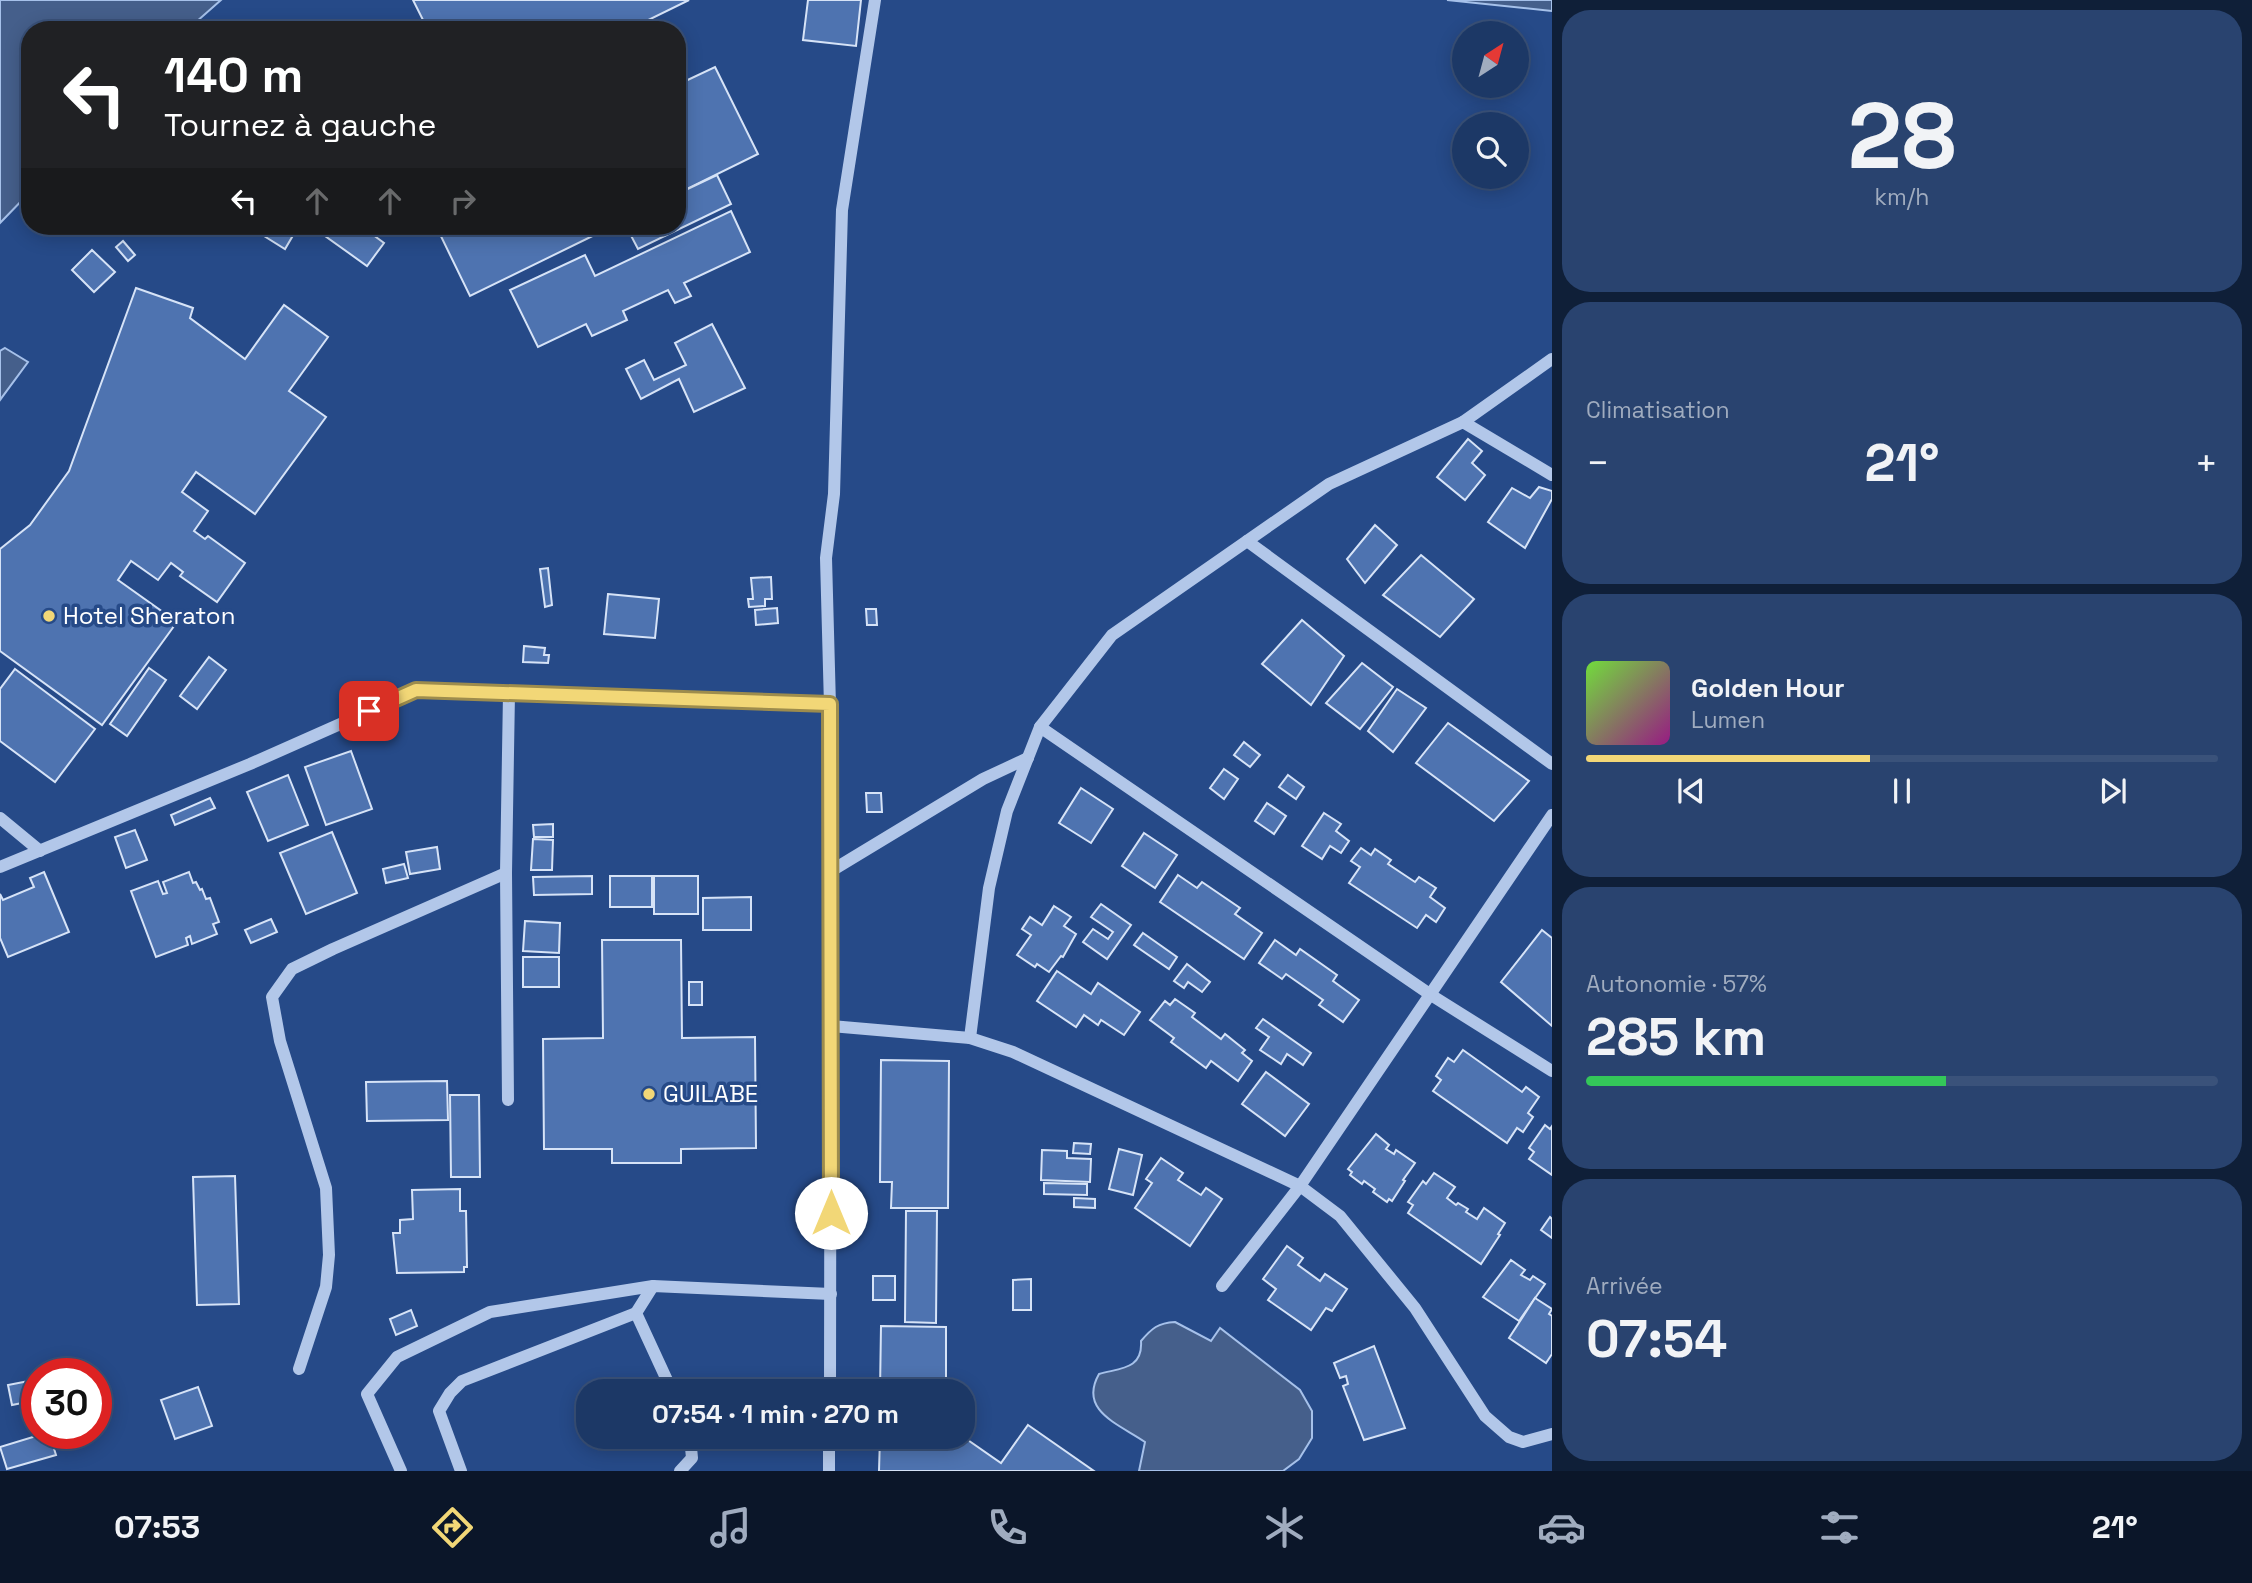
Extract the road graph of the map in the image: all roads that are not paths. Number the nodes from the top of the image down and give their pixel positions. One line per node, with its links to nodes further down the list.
1 (875, 0): 7 (street)
2 (1552, 359): 3 (street)
3 (1463, 422): 4 (street); 5 (street)
4 (1552, 475)
5 (1247, 541): 8 (street); 10 (street)
6 (509, 693): 7 (street); 13 (street); 16 (street)
7 (830, 704): 15 (street)
8 (1040, 727): 9 (street); 17 (street)
9 (1028, 758): 15 (street); 19 (street)
10 (1552, 764)
11 (1552, 815): 17 (street)
12 (0, 818): 13 (street)
13 (40, 851): 14 (street)
14 (0, 867)
15 (831, 871): 18 (street)
16 (506, 873): 21 (street); 27 (street)
17 (1431, 995): 20 (street); 22 (street)
18 (831, 1026): 19 (street); 25 (street)
19 (970, 1038): 22 (street)
20 (1552, 1071)
21 (508, 1100)
22 (1300, 1186): 24 (street); 30 (street)
23 (653, 1286): 25 (street); 26 (street); 33 (street)
24 (1222, 1286)
25 (831, 1294): 29 (street)
26 (636, 1313): 28 (street); 34 (street)
27 (299, 1370)
28 (666, 1379)
29 (830, 1379)
30 (1552, 1434)
31 (829, 1449): 36 (street)
32 (692, 1464): 35 (street)
33 (401, 1471)
34 (461, 1471)
35 (681, 1471)
36 (829, 1471)

